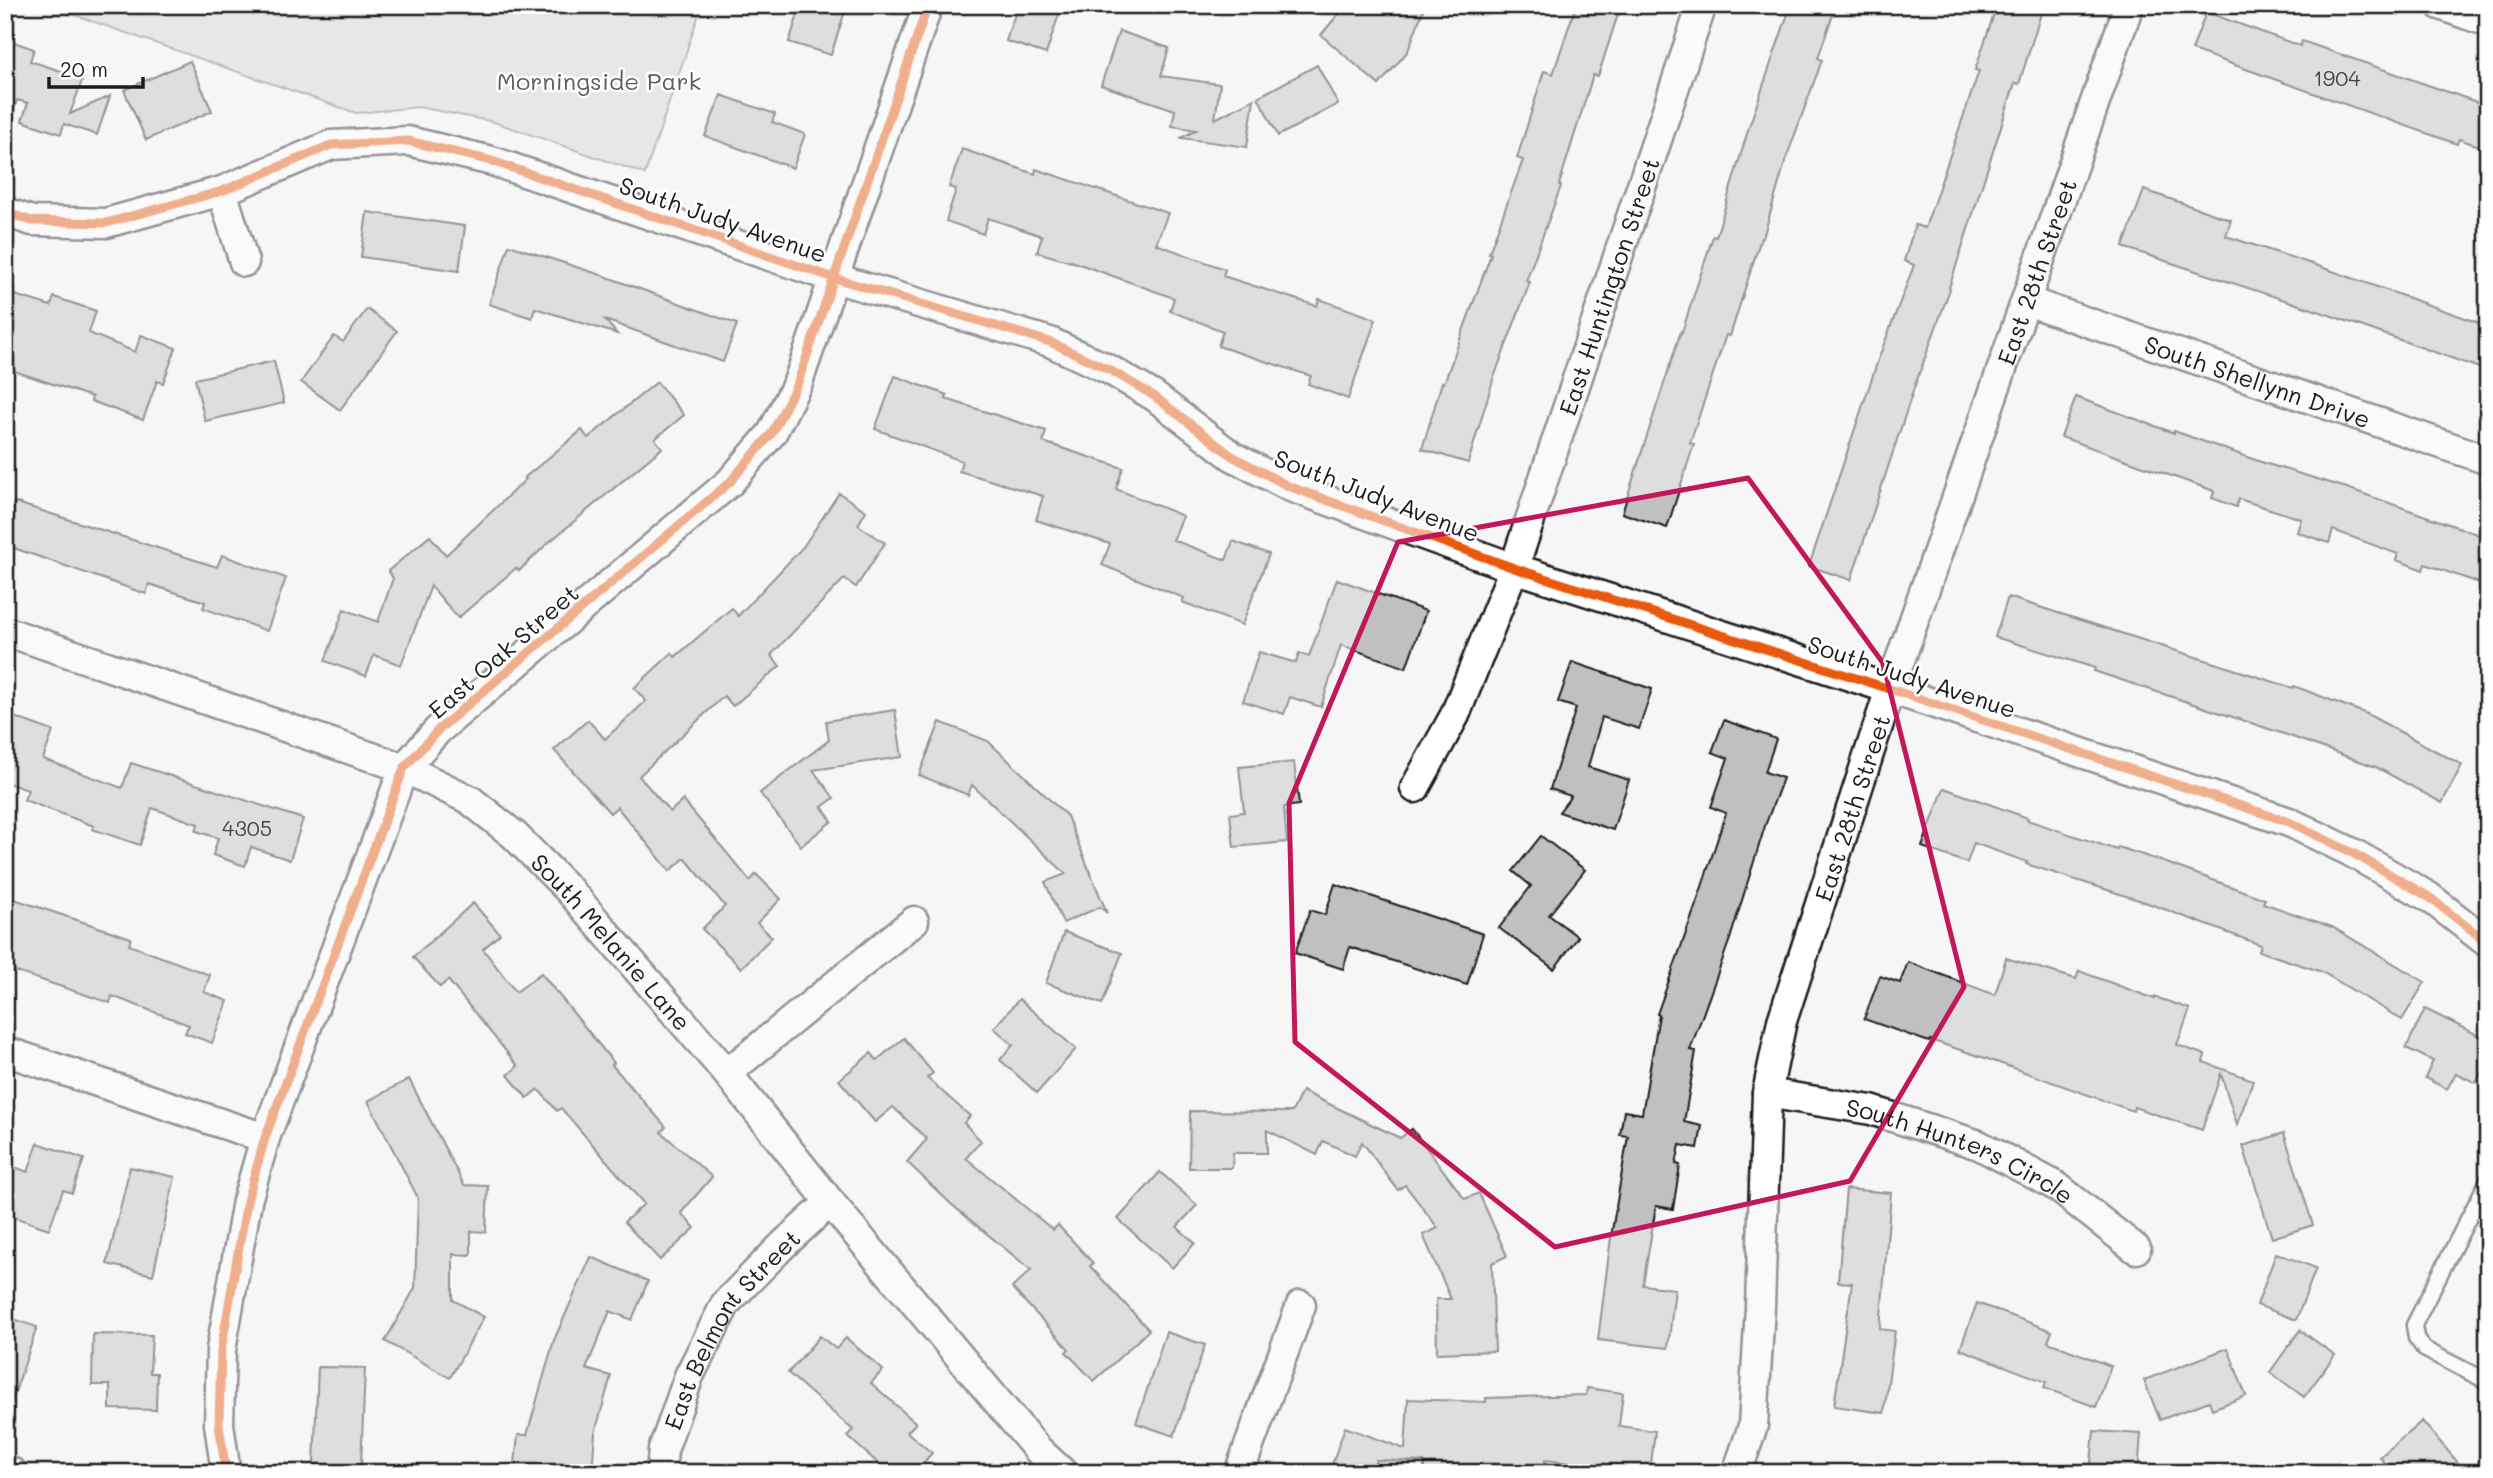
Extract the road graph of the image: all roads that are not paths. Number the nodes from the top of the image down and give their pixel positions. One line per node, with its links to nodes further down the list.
1 (928, 5): 9 (street, East Oak Street)
2 (1702, 5): 12 (street, East Huntington Street)
3 (2129, 5): 10 (street, East 28th Street)
4 (2441, 5): 5 (street)
5 (2488, 22)
6 (222, 191): 7 (street, South Judy Avenue); 8 (street); 9 (street, South Judy Avenue)
7 (5, 212)
8 (244, 262)
9 (834, 278): 12 (street, South Judy Avenue); 15 (street, East Oak Street)
10 (2026, 301): 11 (street, South Shellynn Drive); 14 (street, East 28th Street)
11 (2488, 460)
12 (1514, 568): 14 (street, South Judy Avenue); 16 (street, East Huntington Street)
13 (5, 631): 15 (street, South Melanie Lane)
14 (1890, 689): 18 (street, South Judy Avenue); 21 (street, East 28th Street)
15 (404, 768): 20 (street, South Melanie Lane); 22 (street, East Oak Street)
16 (1415, 788)
17 (914, 922): 20 (street)
18 (2488, 943)
19 (5, 1051): 22 (street)
20 (727, 1073): 24 (street, South Melanie Lane)
21 (1767, 1093): 25 (street, South Hunters Circle); 34 (street, East 28th Street)
22 (265, 1138): 30 (street, East Oak Street)
23 (2488, 1181): 27 (lane)
24 (830, 1202): 31 (street, East Belmont Street); 32 (street, South Melanie Lane)
25 (2136, 1249)
26 (1301, 1305): 33 (street)
27 (2488, 1382)
28 (5, 1470): 29 (street)
29 (13, 1473)
30 (226, 1473)
31 (661, 1473)
32 (1063, 1473)
33 (1239, 1473)
34 (1737, 1473)

